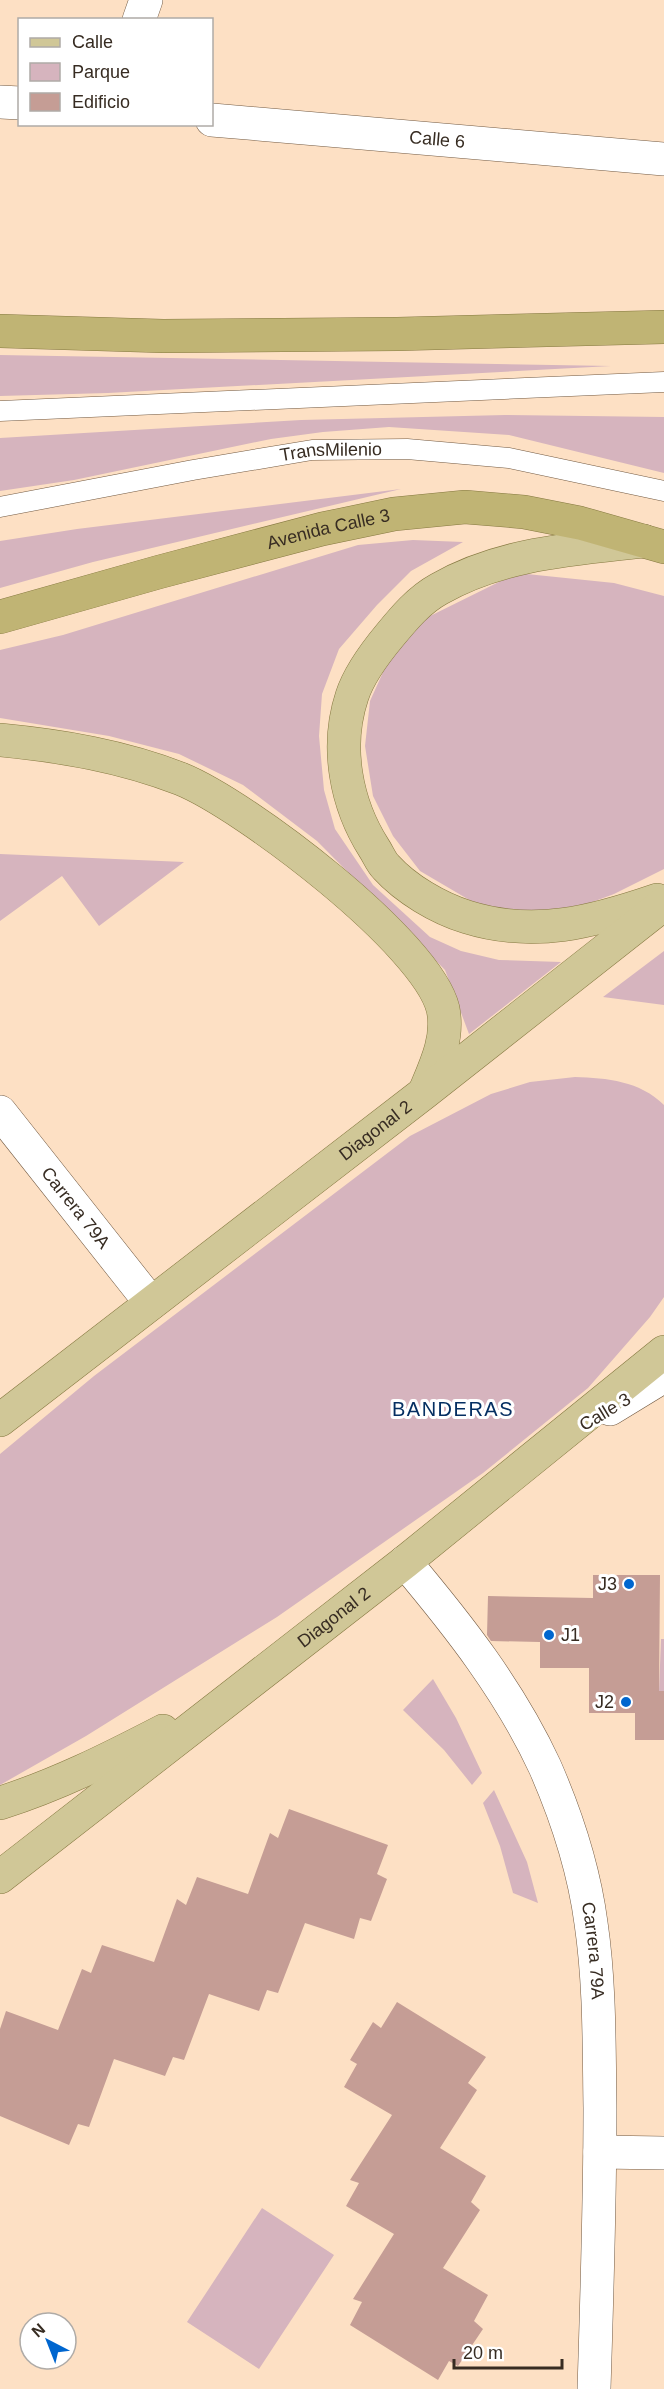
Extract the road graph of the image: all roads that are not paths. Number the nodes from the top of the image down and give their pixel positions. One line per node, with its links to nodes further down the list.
1 (146, 0): 2 (street)
2 (140, 18)
3 (0, 102): 4 (street)
4 (18, 104)
5 (213, 120): 6 (street, Calle 6)
6 (664, 159)
7 (664, 327): 8 (highway)
8 (0, 331)
9 (664, 382): 10 (lane)
10 (0, 411)
11 (664, 491): 12 (lane, TransMilenio)
12 (0, 507)
13 (654, 544): 14 (highway, Avenida Calle 3); 16 (main road)
14 (0, 617)
15 (0, 740): 18 (main road)
16 (664, 897)
17 (664, 904): 18 (main road, Diagonal 2)
18 (424, 1093): 20 (main road, Diagonal 2)
19 (0, 1112): 20 (street, Carrera 79A)
20 (151, 1303): 23 (main road, Diagonal 2)
21 (664, 1352): 24 (main road, Diagonal 2)
22 (664, 1376): 24 (street, Calle 3)
23 (0, 1420)
24 (547, 1447): 25 (main road, Diagonal 2)
25 (405, 1562): 26 (main road, Diagonal 2); 29 (street, Carrera 79A)
26 (237, 1692): 27 (main road); 28 (main road, Diagonal 2)
27 (0, 1803)
28 (0, 1877)
29 (600, 2152): 30 (street); 31 (street, Carrera 79A)
30 (664, 2153)
31 (594, 2389)

